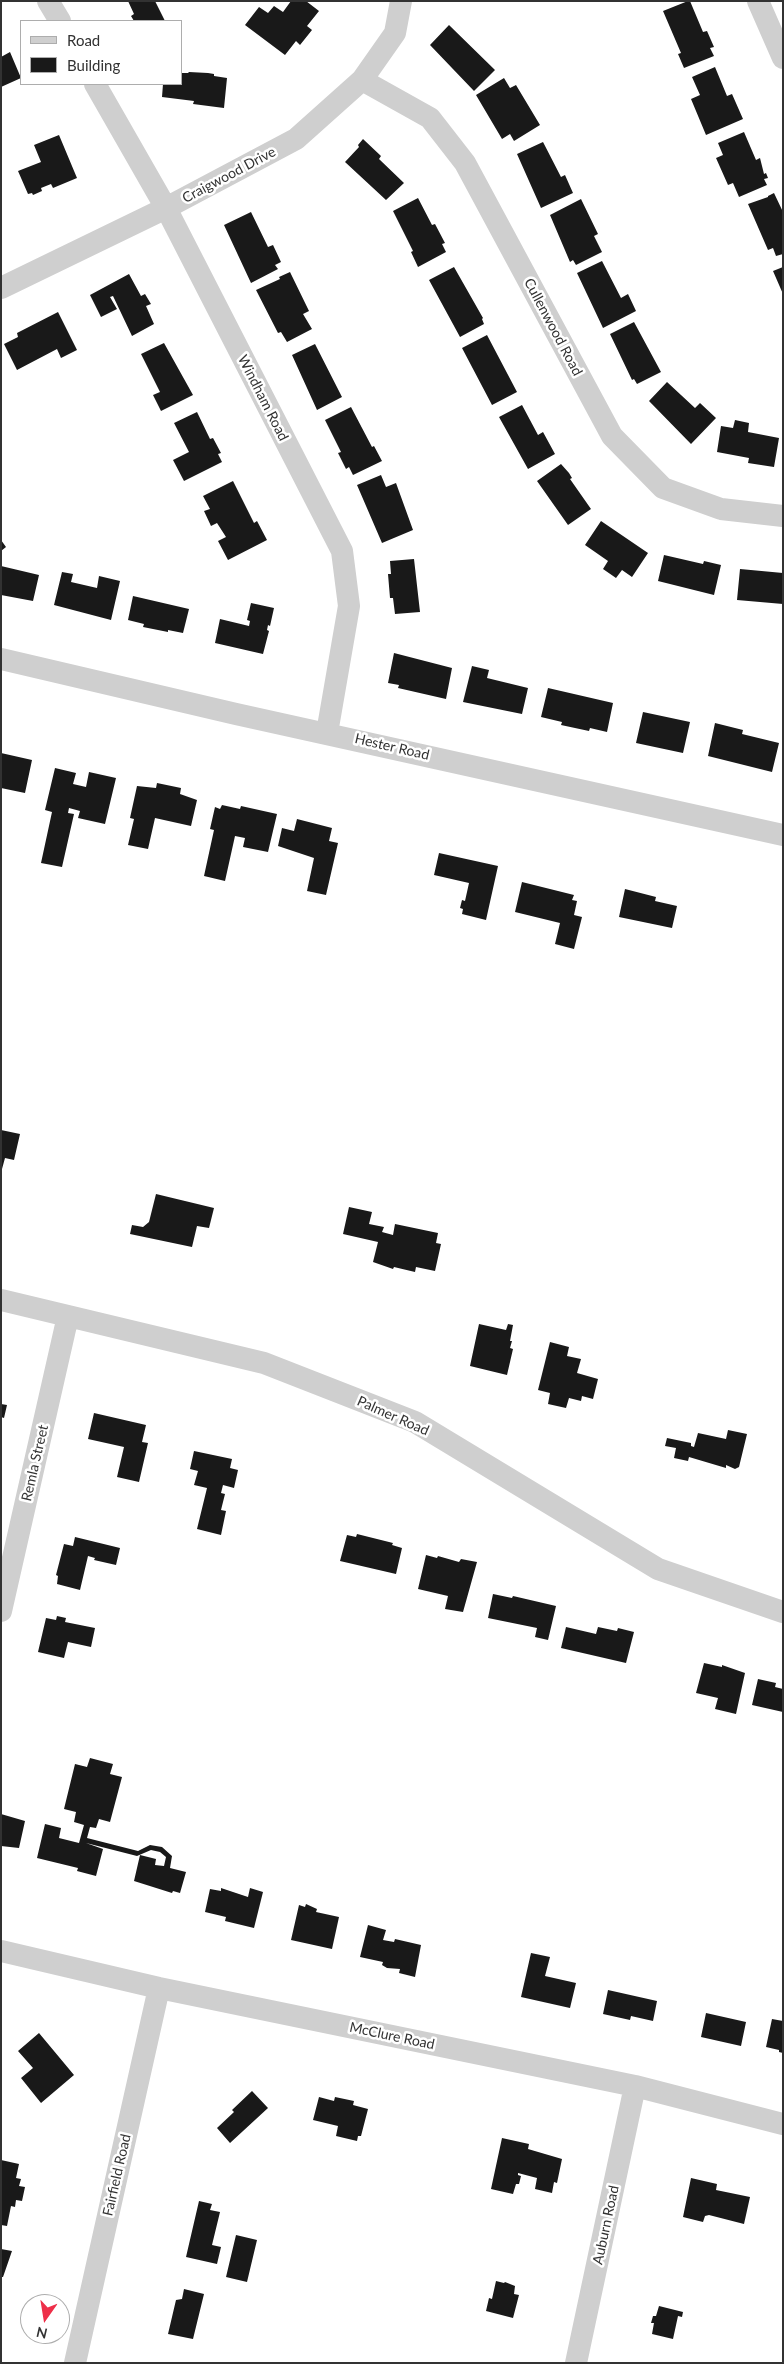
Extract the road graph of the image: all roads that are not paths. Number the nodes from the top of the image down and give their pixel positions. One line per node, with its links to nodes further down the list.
1 (48, 1): 4 (street)
2 (401, 1): 6 (street, Craigwood Drive)
3 (758, 1): 5 (street)
4 (59, 20)
5 (783, 58)
6 (362, 80): 8 (street, Craigwood Drive); 10 (street, Cullenwood Road)
7 (96, 85): 8 (street, Windham Road)
8 (166, 208): 9 (street, Craigwood Drive); 12 (street, Windham Road)
9 (1, 288)
10 (783, 516)
11 (1, 659): 12 (street, Hester Road)
12 (327, 732): 13 (street, Hester Road)
13 (783, 835)
14 (1, 1300): 15 (street, Palmer Road)
15 (68, 1316): 16 (street, Remla Street); 17 (street, Palmer Road)
16 (1, 1611)
17 (783, 1612)
18 (1, 1951): 19 (street, McClure Road)
19 (159, 1988): 20 (street, McClure Road); 22 (street, Fairfield Road)
20 (635, 2086): 21 (street, McClure Road); 23 (street, Auburn Road)
21 (783, 2124)
22 (75, 2363)
23 (576, 2363)

